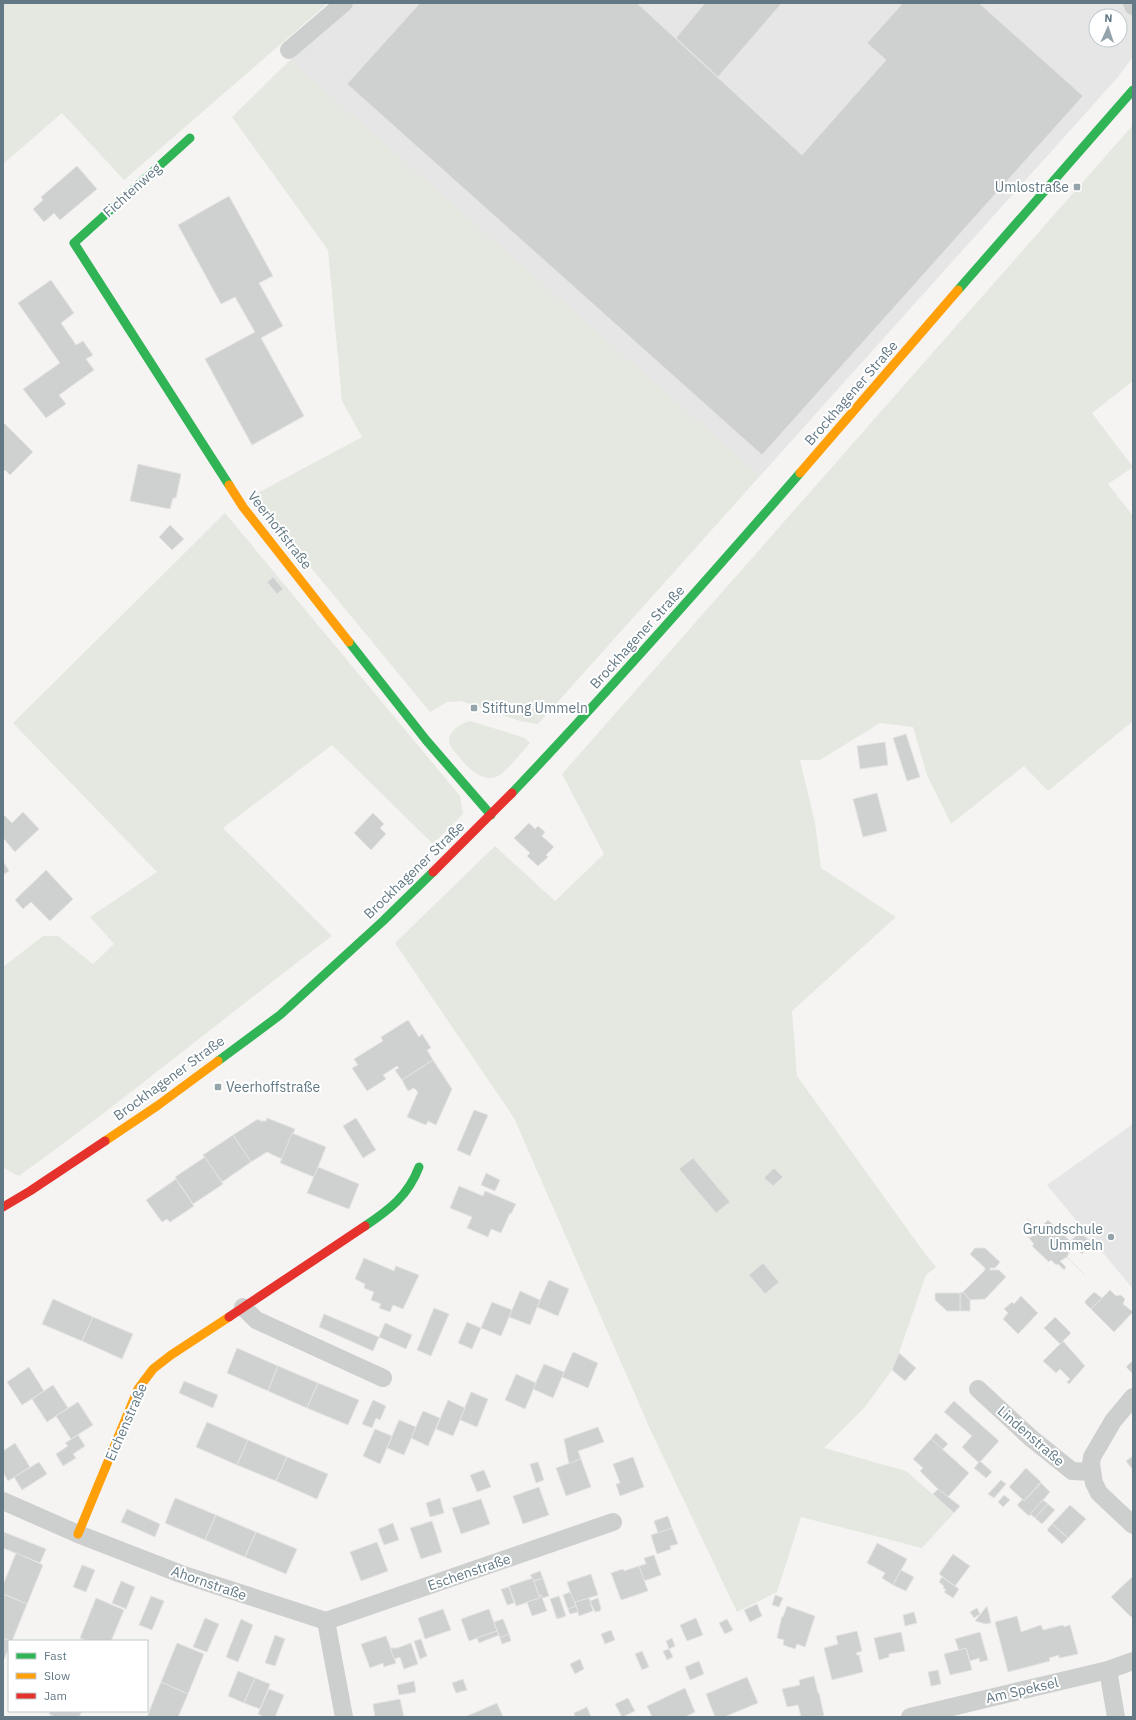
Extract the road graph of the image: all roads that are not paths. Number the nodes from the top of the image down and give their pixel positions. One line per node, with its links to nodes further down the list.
1 (344, 3): 2 (street)
2 (289, 50)
3 (1133, 90): 6 (main road, Brockhagener Straße)
4 (190, 138): 5 (main road, Fichtenweg)
5 (74, 243): 6 (main road, Veerhoffstraße)
6 (491, 815): 8 (main road, Brockhagener Straße)
7 (419, 1167): 9 (main road, Eichenstraße)
8 (3, 1207)
9 (243, 1307): 10 (street); 17 (main road, Eichenstraße)
10 (383, 1378)
11 (978, 1389): 13 (street, Lindenstraße)
12 (1133, 1397): 13 (street)
13 (1091, 1472): 16 (street)
14 (3, 1501): 17 (street, Ahornstraße)
15 (613, 1522): 18 (street, Eschenstraße)
16 (1133, 1525)
17 (78, 1534): 18 (street, Ahornstraße)
18 (326, 1621): 21 (street)
19 (1133, 1661): 20 (street, Am Speksel)
20 (1108, 1670): 22 (street, Am Speksel); 23 (street)
21 (344, 1717)
22 (910, 1717)
23 (1116, 1717)

